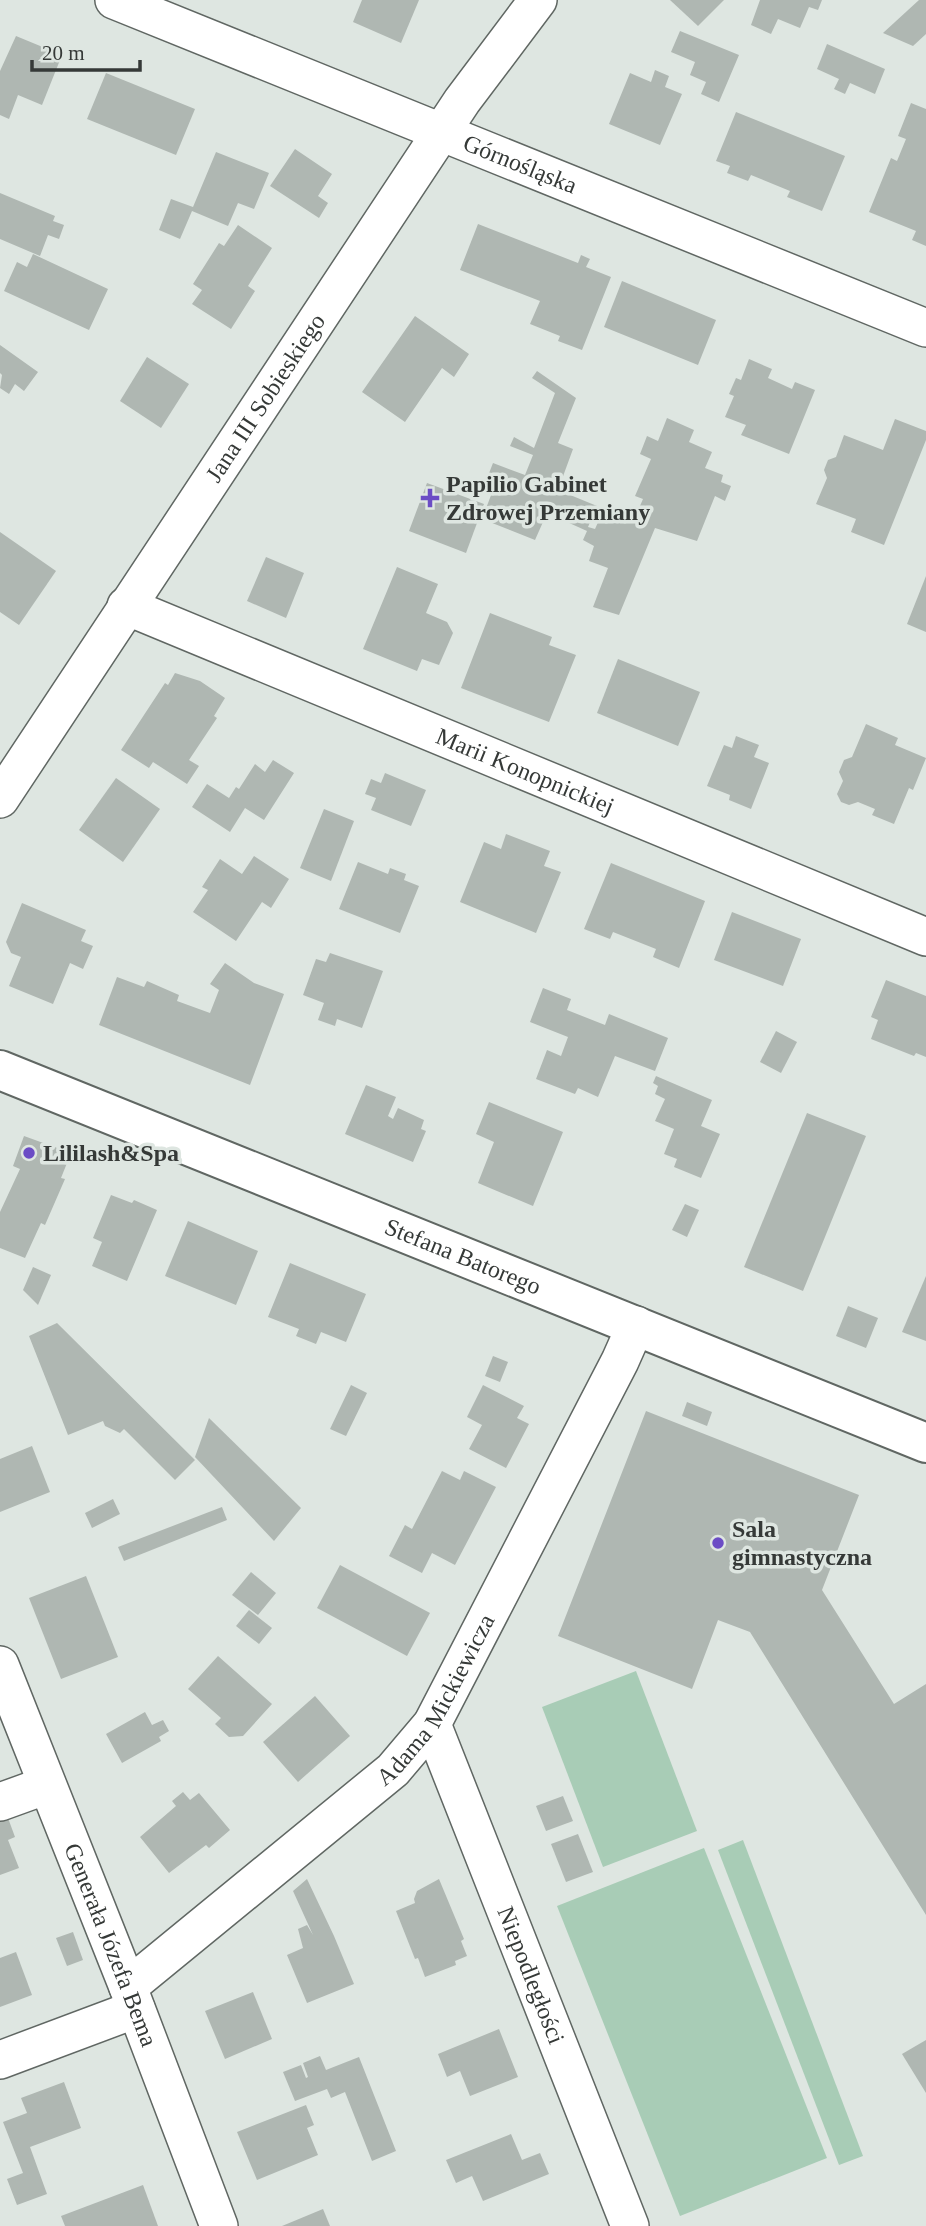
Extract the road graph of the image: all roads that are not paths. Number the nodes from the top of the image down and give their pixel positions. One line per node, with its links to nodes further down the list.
1 (114, 0): 3 (street, Górnośląska)
2 (538, 0): 3 (street, Jana III Sobieskiego)
3 (442, 131): 4 (street, Górnośląska); 5 (street, Jana III Sobieskiego)
4 (926, 328)
5 (126, 606): 6 (street, Jana III Sobieskiego); 7 (street, Marii Konopnickiej)
6 (0, 799)
7 (926, 937)
8 (0, 1070): 9 (street, Stefana Batorego)
9 (636, 1325): 10 (street, Stefana Batorego); 12 (street, Adama Mickiewicza)
10 (926, 1443)
11 (0, 1665): 13 (street, Generała Józefa Bema)
12 (432, 1724): 15 (street, Adama Mickiewicza); 18 (street, Niepodległości)
13 (47, 1785): 14 (street); 15 (street, Generała Józefa Bema)
14 (0, 1802)
15 (132, 1998): 16 (street, Adama Mickiewicza); 17 (street, Generała Józefa Bema)
16 (0, 2060)
17 (219, 2226)
18 (630, 2226)

